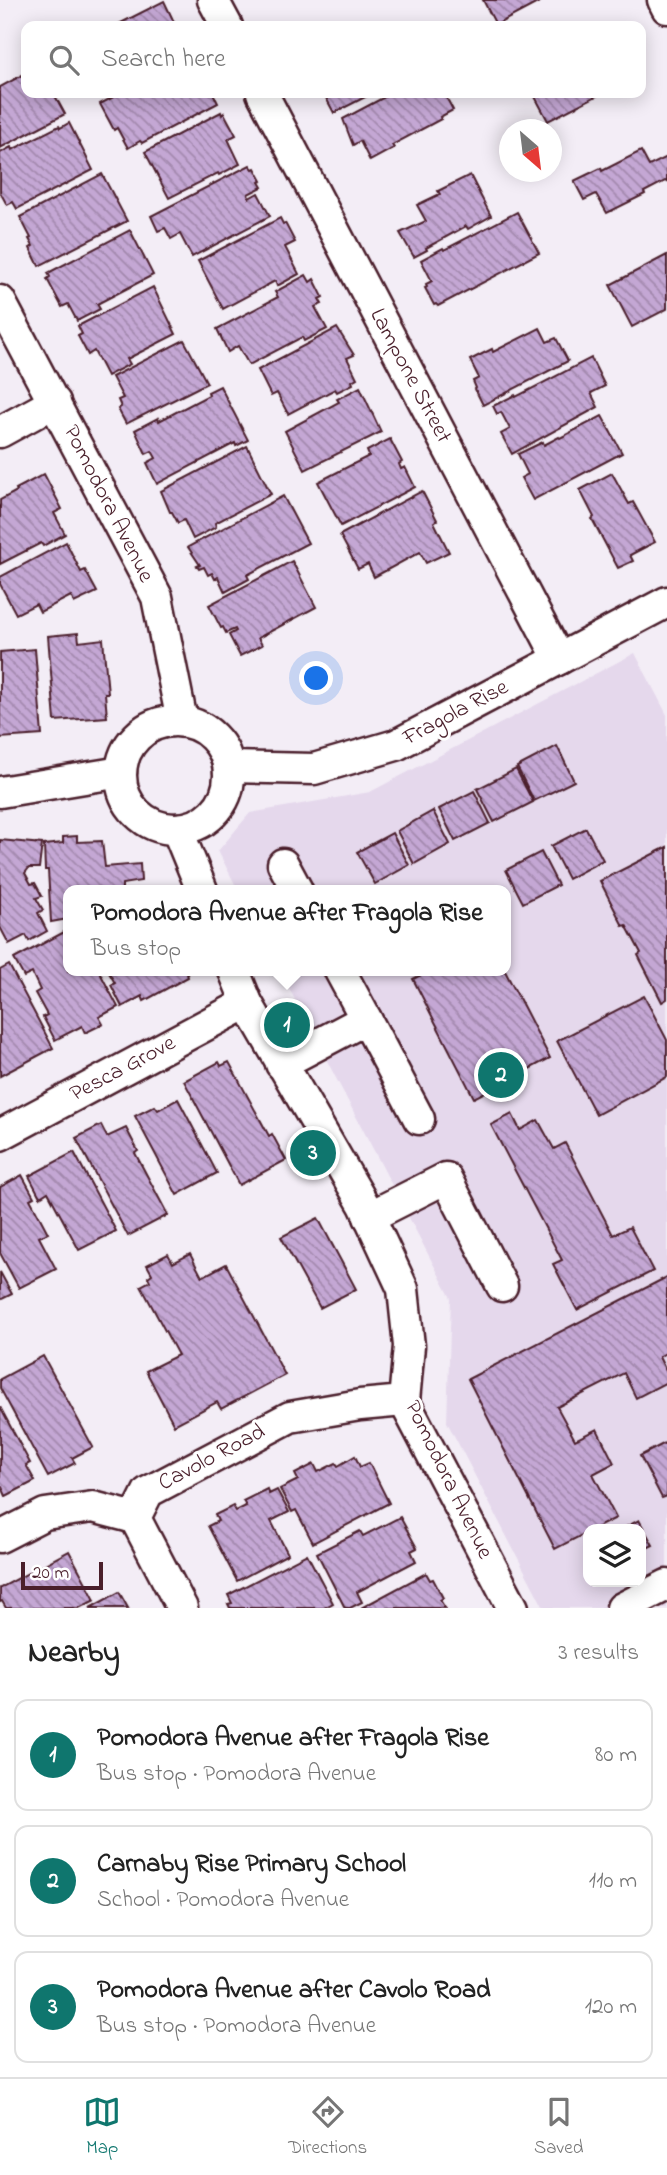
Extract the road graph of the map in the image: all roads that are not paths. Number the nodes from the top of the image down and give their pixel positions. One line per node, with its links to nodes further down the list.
1 (213, 0): 4 (street)
2 (663, 0): 3 (street)
3 (667, 8)
4 (224, 21)
5 (265, 98): 10 (street, Lampone Street)
6 (0, 300): 7 (street, Pomodora Avenue)
7 (55, 402): 8 (street); 11 (street, Pomodora Avenue)
8 (0, 432)
9 (667, 601): 10 (street, Fragola Rise)
10 (558, 659): 12 (street, Fragola Rise)
11 (182, 721): 12 (street); 13 (street)
12 (229, 767): 15 (street)
13 (121, 772): 14 (street); 15 (street)
14 (0, 793)
15 (177, 829): 17 (street)
16 (283, 864): 18 (street)
17 (200, 885)
18 (294, 885)
19 (236, 976): 21 (street, Pomodora Avenue)
20 (343, 976): 22 (street)
21 (247, 1003): 23 (street, Pomodora Avenue); 25 (street, Pesca Grove)
22 (366, 1020): 23 (street); 24 (street)
23 (281, 1064): 26 (street, Pomodora Avenue)
24 (419, 1119)
25 (0, 1135)
26 (369, 1217): 27 (street); 28 (street, Pomodora Avenue)
27 (502, 1286)
28 (404, 1401): 29 (street, Cavolo Road); 33 (street, Pomodora Avenue)
29 (135, 1518): 30 (street); 32 (street)
30 (0, 1537)
31 (667, 1585): 34 (street)
32 (182, 1608)
33 (513, 1608)
34 (622, 1608)

